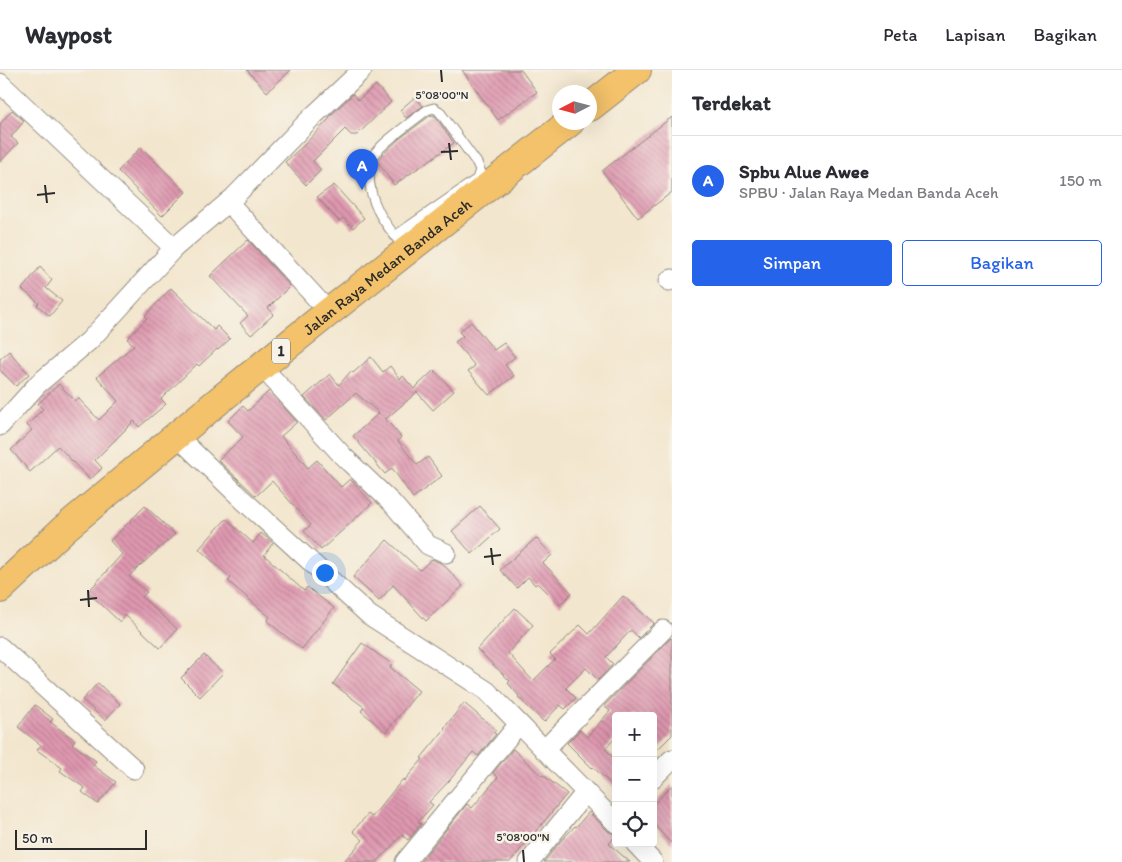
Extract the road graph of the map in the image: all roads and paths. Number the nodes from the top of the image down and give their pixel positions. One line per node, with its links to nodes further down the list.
1 (362, 70): 6 (street)
2 (637, 70): 4 (highway)
3 (0, 83): 8 (street)
4 (597, 102)
5 (559, 130): 7 (highway, Jalan Raya Medan Banda Aceh / 1)
6 (228, 202): 8 (street); 9 (street)
7 (401, 243): 7 (lane); 9 (highway, Jalan Raya Medan Banda Aceh / 1)
8 (174, 248): 11 (street)
9 (329, 312): 10 (highway, Jalan Raya Medan Banda Aceh / 1)
10 (262, 366): 12 (highway, Jalan Raya Medan Banda Aceh / 1); 13 (street)
11 (0, 426)
12 (177, 436): 14 (highway, Jalan Raya Medan Banda Aceh / 1); 17 (street)
13 (446, 552)
14 (0, 589)
15 (663, 630): 18 (street)
16 (0, 647): 20 (street)
17 (519, 724): 18 (street); 25 (street)
18 (544, 750): 22 (street)
19 (672, 759): 21 (street)
20 (134, 769)
21 (657, 774)
22 (586, 792): 23 (street); 26 (street)
23 (612, 817)
24 (639, 847): 27 (street)
25 (405, 862)
26 (530, 862)
27 (653, 862)

